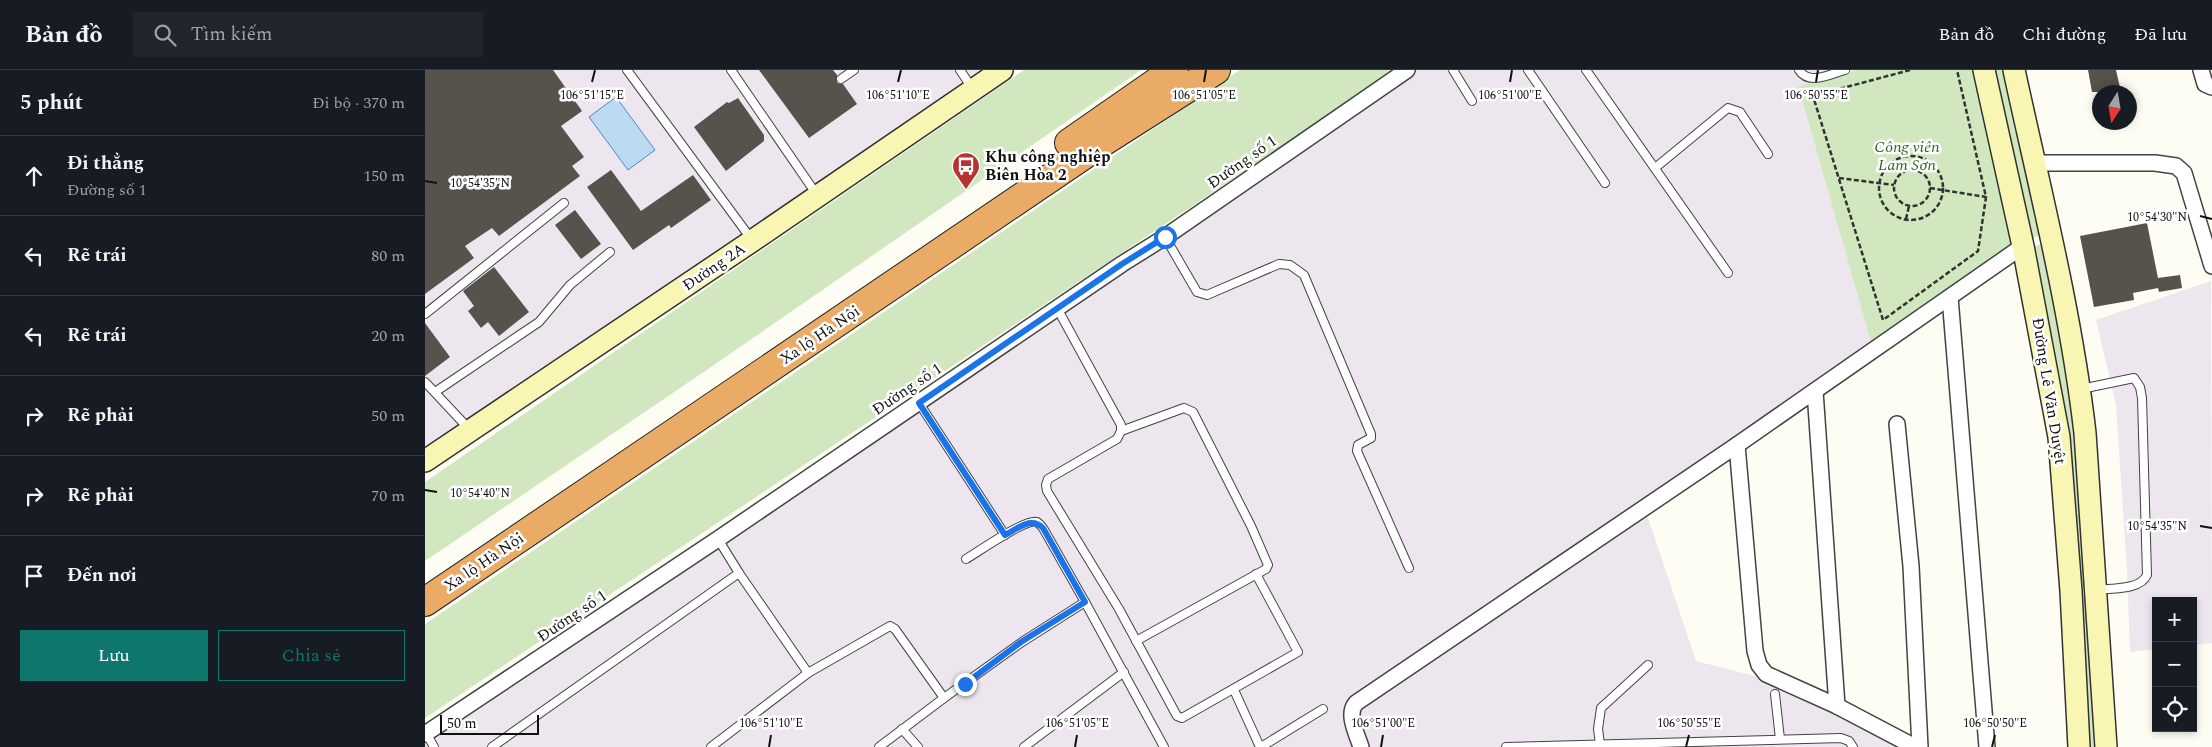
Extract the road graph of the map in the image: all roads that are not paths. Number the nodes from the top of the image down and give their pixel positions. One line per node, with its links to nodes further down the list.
1 (627, 70): 29 (lane)
2 (731, 70): 25 (lane)
3 (854, 70): 17 (lane)
4 (960, 70): 19 (lane)
5 (1002, 70): 19 (main road, Đường 2A)
6 (1175, 70): 53 (highway, Xa lộ Hà Nội)
7 (1216, 70): 56 (highway, Xa lộ Hà Nội)
8 (1407, 70): 28 (street, Đường số 1)
9 (1453, 70): 20 (lane)
10 (1528, 70): 24 (lane)
11 (1586, 70): 23 (lane)
12 (1799, 70): 13 (lane)
13 (1845, 70)
14 (1984, 70): 30 (main road, Đường Lê Văn Duyệt)
15 (2013, 70): 22 (main road, Đường Lê Văn Duyệt)
16 (2201, 70): 18 (street)
17 (841, 79)
18 (2212, 87)
19 (973, 90): 25 (main road, Đường 2A)
20 (1472, 101)
21 (1768, 154): 23 (lane)
22 (2034, 163): 27 (main road, Đường Lê Văn Duyệt); 32 (street)
23 (1655, 168): 33 (lane)
24 (1605, 183)
25 (818, 196): 29 (main road, Đường 2A)
26 (564, 203): 36 (lane)
27 (2050, 236): 30 (main road); 38 (main road, Đường Lê Văn Duyệt)
28 (1165, 237): 35 (street, Đường số 1); 50 (lane)
29 (752, 241): 43 (main road, Đường 2A)
30 (2023, 246): 34 (street); 55 (main road, Đường Lê Văn Duyệt)
31 (610, 252): 40 (lane)
32 (2212, 266)
33 (1729, 273)
34 (1950, 297): 39 (street); 86 (street)
35 (1057, 308): 41 (street, Đường số 1); 44 (lane)
36 (425, 314)
37 (425, 382): 40 (lane)
38 (2080, 389): 54 (main road, Đường Lê Văn Duyệt); 54 (lane)
39 (1815, 391): 45 (street); 65 (street)
40 (435, 392): 43 (lane)
41 (919, 403): 47 (lane); 48 (street, Đường số 1)
42 (1897, 424): 85 (street)
43 (471, 430): 46 (main road, Đường 2A)
44 (1121, 431): 52 (lane); 58 (lane)
45 (1737, 445): 65 (street); 81 (street)
46 (425, 460)
47 (1005, 535): 49 (lane); 57 (lane)
48 (718, 539): 51 (lane); 68 (street, Đường số 1)
49 (966, 560)
50 (1409, 568)
51 (739, 574): 61 (lane); 74 (lane)
52 (1256, 574): 58 (lane); 62 (lane)
53 (425, 580)
54 (2096, 590): 55 (main road); 88 (main road, Đường Lê Văn Duyệt)
55 (2071, 591): 87 (main road, Đường Lê Văn Duyệt)
56 (425, 602)
57 (1085, 602): 60 (lane); 64 (lane)
58 (1136, 641): 62 (lane)
59 (1649, 665): 71 (lane)
60 (1124, 672): 78 (lane); 79 (lane)
61 (808, 673): 64 (lane); 75 (lane)
62 (1234, 690): 80 (lane)
63 (1775, 694): 69 (lane)
64 (944, 698): 67 (lane)
65 (1837, 706): 84 (street)
66 (1323, 709): 80 (lane)
67 (902, 729): 76 (lane); 77 (lane)
68 (426, 734): 73 (lane)
69 (1779, 739): 70 (lane); 83 (lane)
70 (1759, 743): 72 (lane)
71 (1600, 744): 72 (lane); 82 (lane)
72 (1666, 745)
73 (434, 747)
74 (492, 747)
75 (711, 747)
76 (879, 747)
77 (918, 747)
78 (1024, 747)
79 (1164, 747)
80 (1261, 747)
81 (1361, 747)
82 (1506, 747)
83 (1853, 747)
84 (1915, 747)
85 (1920, 747)
86 (1987, 747)
87 (2079, 747)
88 (2106, 747)

